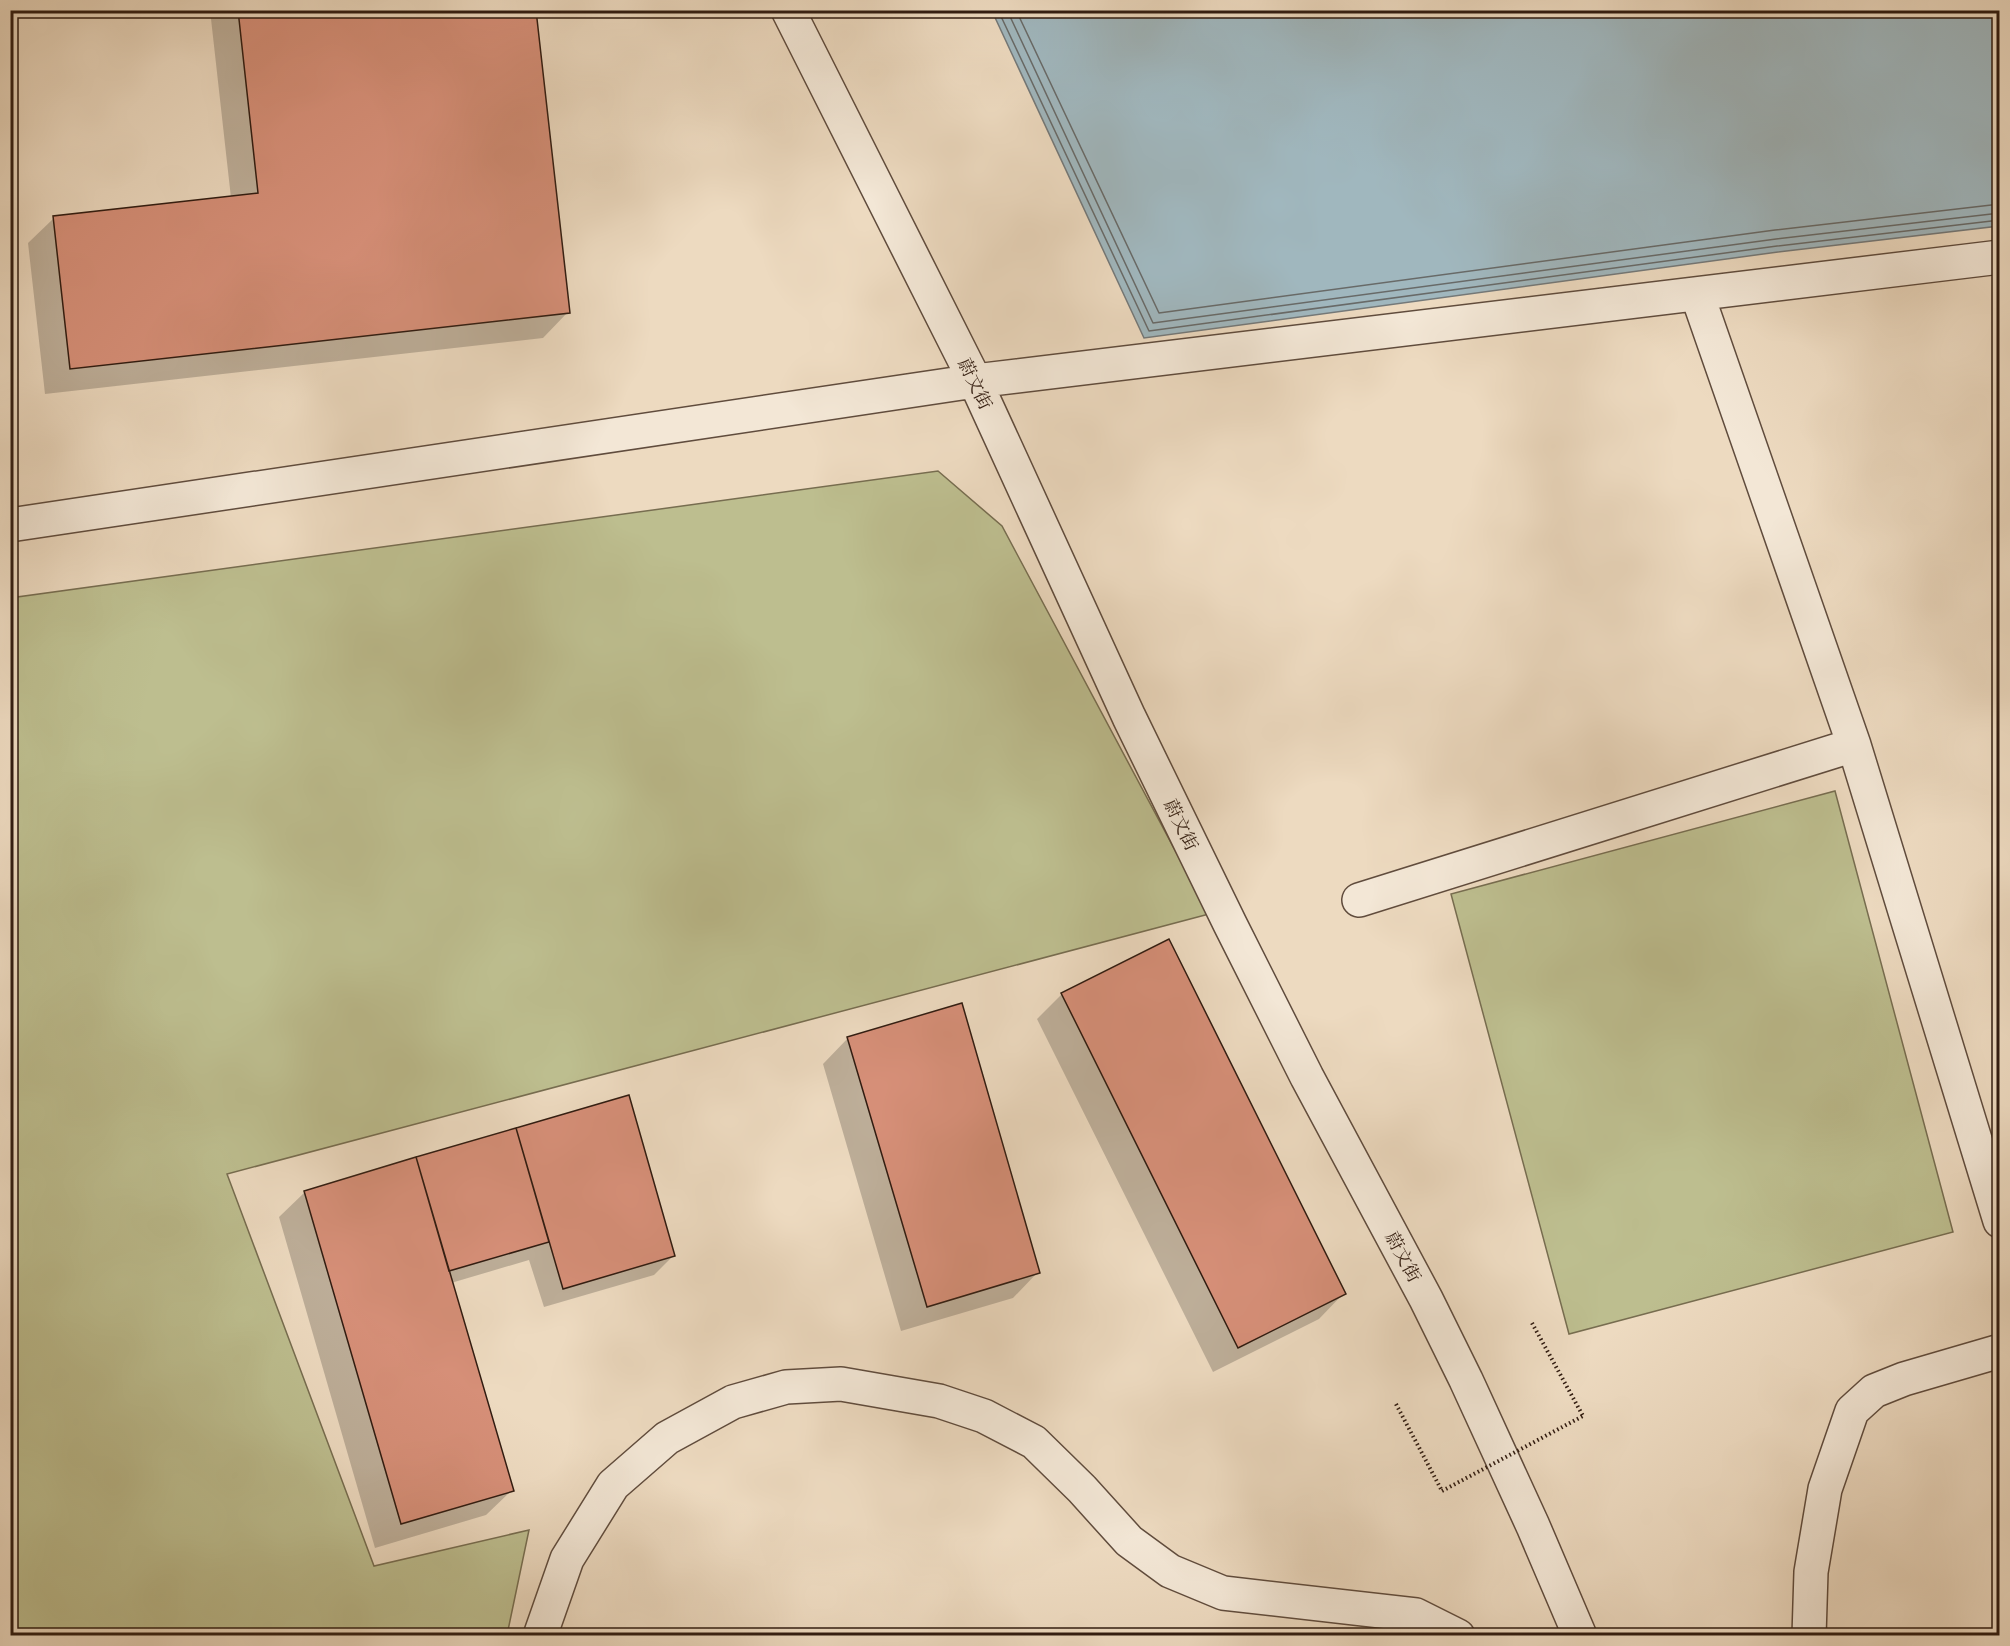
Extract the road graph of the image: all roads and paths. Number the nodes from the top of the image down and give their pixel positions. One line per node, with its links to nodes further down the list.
1 (788, 10): 4 (street, 蔚文街)
2 (2000, 257): 3 (street)
3 (1697, 294): 4 (street); 6 (street)
4 (975, 381): 5 (street); 14 (street, 蔚文街)
5 (10, 525)
6 (1854, 745): 7 (street); 8 (street)
7 (1359, 900)
8 (2000, 1221)
9 (1532, 1323): 11 (path, bridge)
10 (2000, 1351): 15 (street)
11 (1396, 1404)
12 (540, 1635): 13 (street)
13 (1458, 1635)
14 (1580, 1635)
15 (1809, 1635)

